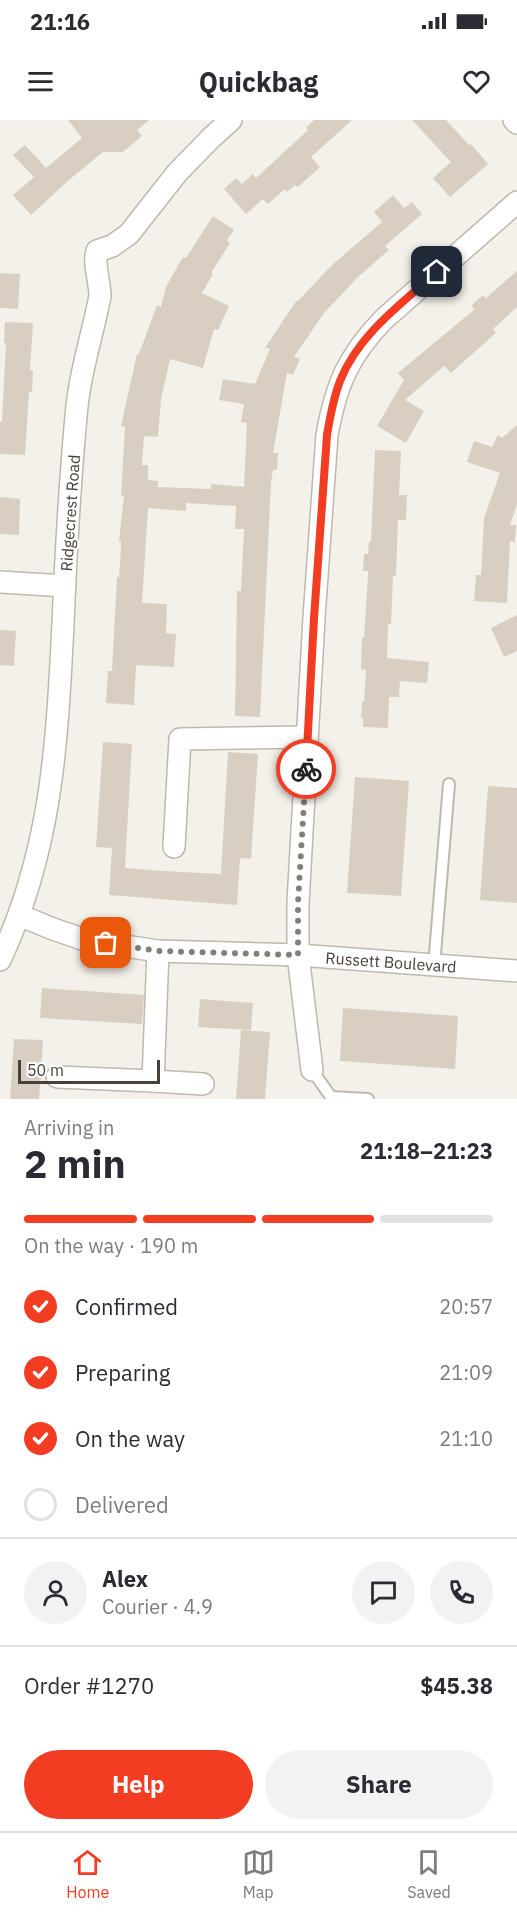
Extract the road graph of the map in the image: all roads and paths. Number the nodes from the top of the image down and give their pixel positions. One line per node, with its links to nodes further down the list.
1 (231, 120): 6 (street, Ridgecrest Road)
2 (514, 120): 3 (street)
3 (517, 123)
4 (517, 202): 7 (street)
5 (0, 582): 6 (street)
6 (65, 586): 10 (street, Ridgecrest Road)
7 (307, 737): 9 (street); 13 (street)
8 (449, 784): 15 (lane)
9 (174, 848)
10 (19, 915): 11 (street, Ridgecrest Road); 12 (street, Russett Boulevard)
11 (5, 935): 14 (street, Ridgecrest Road)
12 (158, 951): 13 (street, Russett Boulevard); 19 (street)
13 (298, 955): 15 (street, Russett Boulevard); 17 (street)
14 (0, 960)
15 (434, 966): 16 (street, Russett Boulevard)
16 (517, 971)
17 (312, 1070): 21 (lane)
18 (57, 1077): 19 (street)
19 (153, 1081): 20 (street)
20 (203, 1084)
21 (368, 1099)

